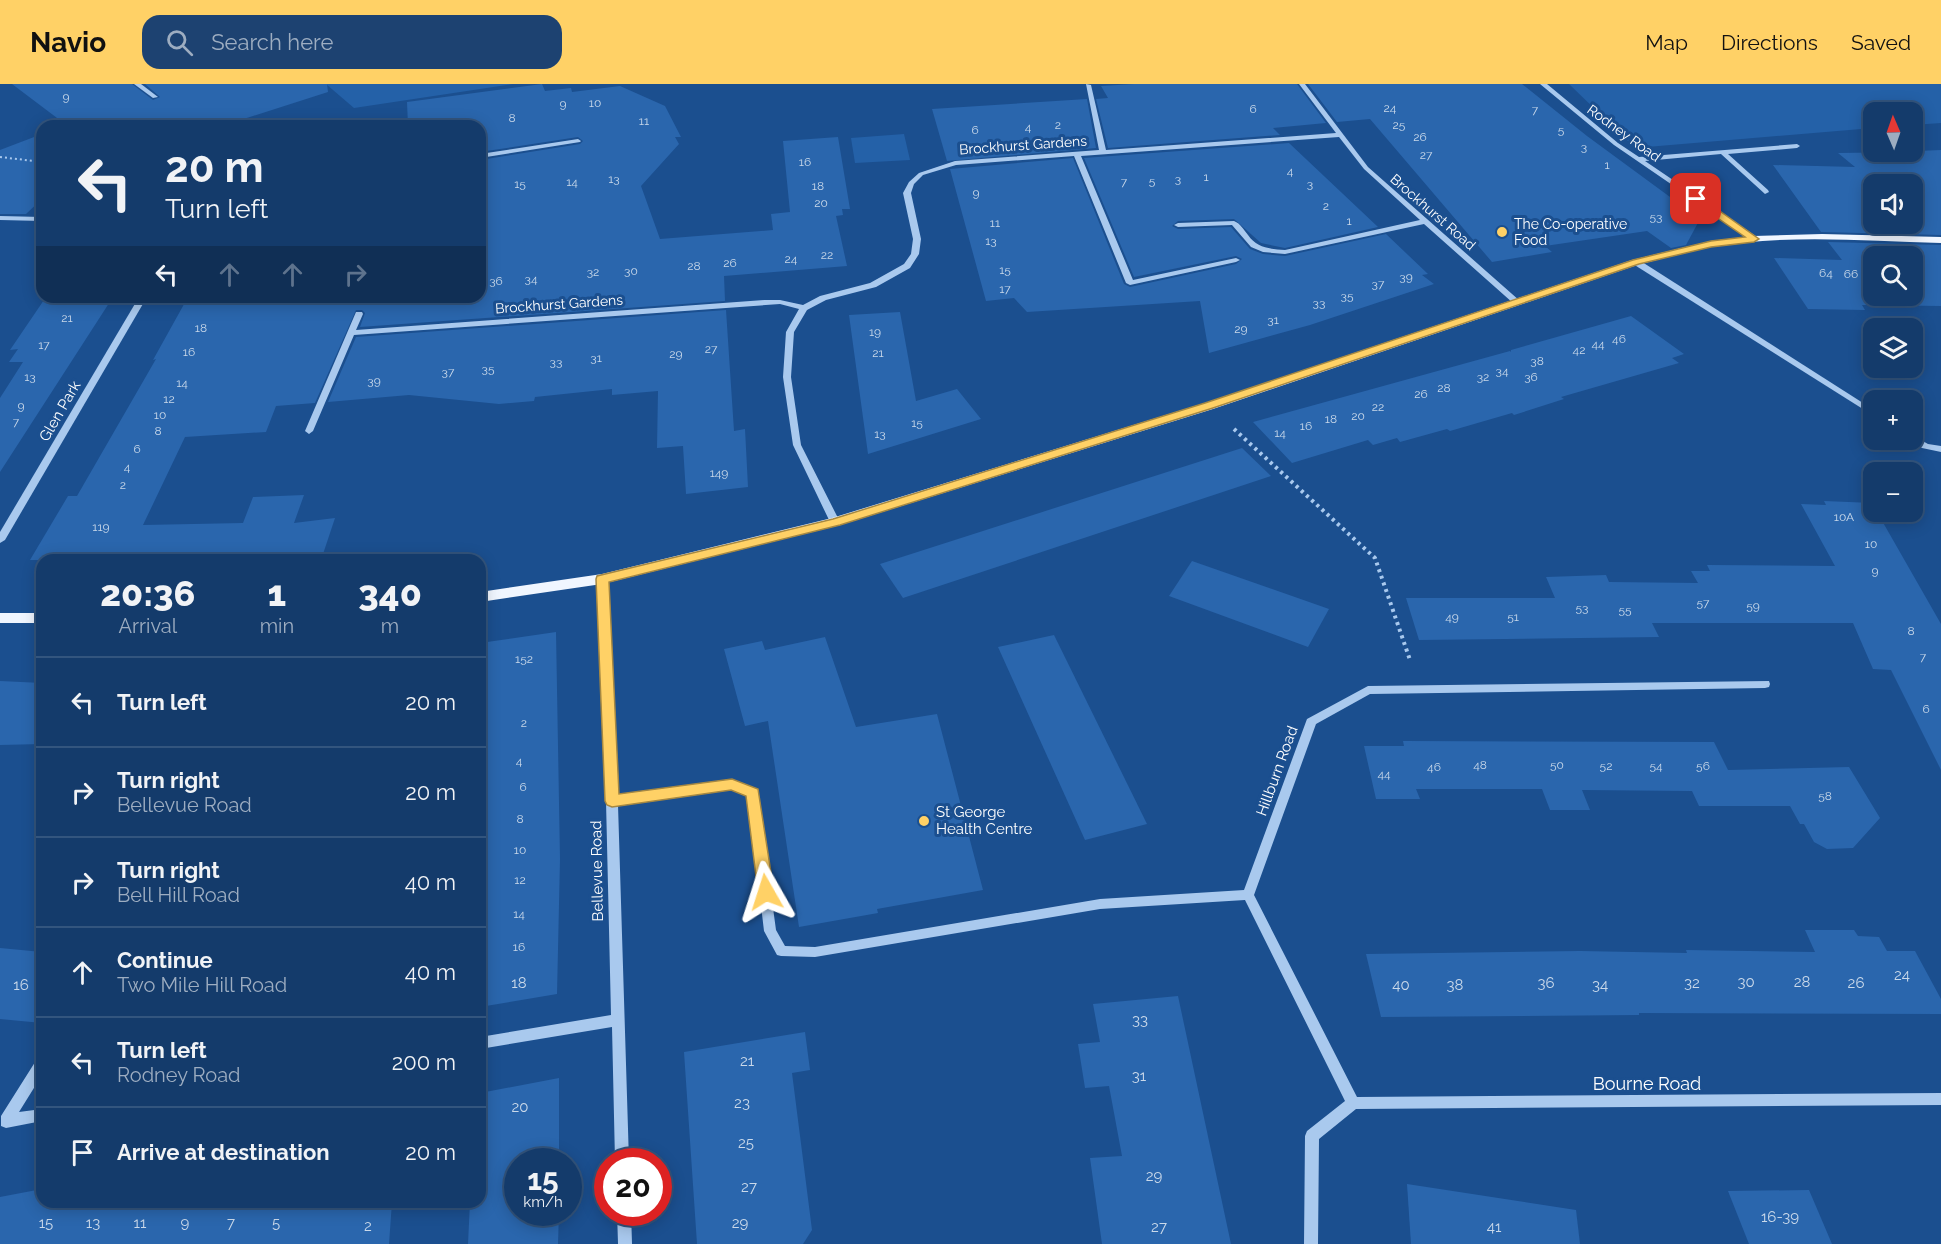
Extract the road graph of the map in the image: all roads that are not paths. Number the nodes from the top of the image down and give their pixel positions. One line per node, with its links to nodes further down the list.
1 (137, 84): 5 (street)
2 (1302, 84): 6 (street, Brockhurst Road)
3 (1543, 84): 13 (street, Rodney Road)
4 (1088, 86): 10 (street)
5 (155, 97)
6 (1340, 135): 10 (street, Brockhurst Gardens); 17 (street, Brockhurst Road)
7 (578, 141): 11 (street)
8 (1797, 146): 9 (street)
9 (1722, 151): 13 (street); 14 (street)
10 (1103, 153): 12 (street, Brockhurst Gardens)
11 (486, 155)
12 (1077, 155): 21 (street); 25 (street, Brockhurst Gardens)
13 (1639, 159): 19 (street, Rodney Road)
14 (1765, 192)
15 (0, 218): 16 (street)
16 (36, 219)
17 (1426, 221): 18 (street); 23 (street, Brockhurst Road)
18 (1178, 225)
19 (1754, 239): 20 (main road); 22 (main road)
20 (1941, 240)
21 (1236, 260)
22 (1636, 262): 23 (main road); 28 (street)
23 (1516, 302): 32 (main road)
24 (139, 303): 33 (street, Glen Park)
25 (804, 308): 27 (street, Brockhurst Gardens); 32 (street)
26 (359, 314): 27 (street)
27 (351, 333): 29 (street)
28 (1863, 407)
29 (309, 431)
30 (1923, 445): 31 (street)
31 (1941, 448)
32 (835, 522): 34 (main road)
33 (0, 540)
34 (602, 579): 35 (main road); 39 (street, Bellevue Road)
35 (486, 596)
36 (0, 618): 37 (main road)
37 (36, 618)
38 (1766, 684): 40 (street, Hillburn Road)
39 (612, 801): 40 (street); 41 (street, Bellevue Road)
40 (1248, 895): 45 (street)
41 (617, 1020): 42 (street); 47 (street, Bellevue Road)
42 (486, 1041)
43 (36, 1073): 46 (street)
44 (1941, 1098): 45 (street, Bourne Road)
45 (1353, 1103): 50 (street)
46 (36, 1116)
47 (622, 1148)
48 (624, 1226): 49 (street)
49 (625, 1244)
50 (1311, 1244)

